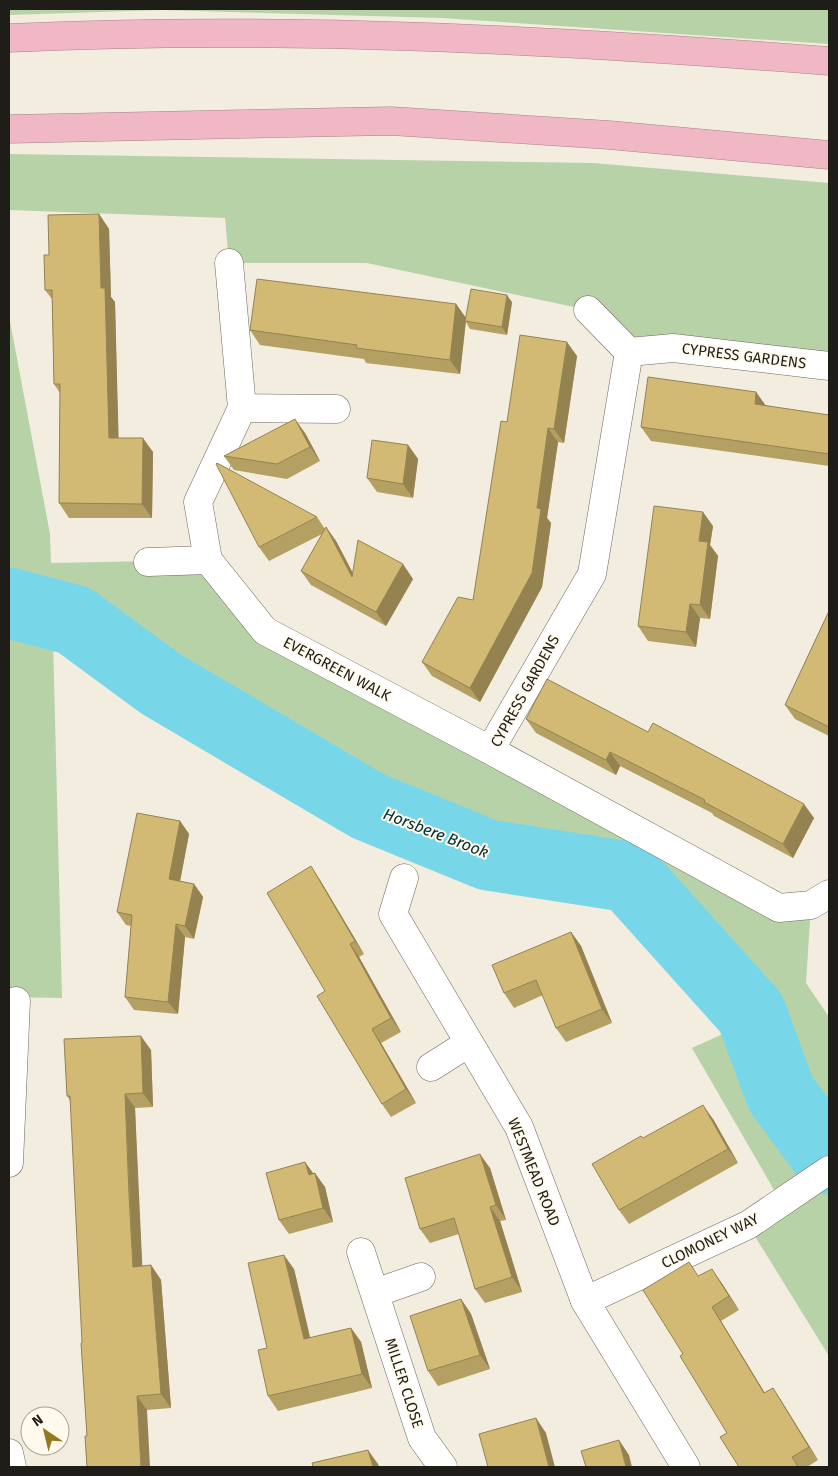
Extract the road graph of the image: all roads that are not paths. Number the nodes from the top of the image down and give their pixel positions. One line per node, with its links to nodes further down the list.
1 (9, 38): 2 (highway)
2 (829, 61)
3 (9, 129): 4 (highway)
4 (829, 155)
5 (229, 263): 9 (street)
6 (588, 310): 7 (street)
7 (628, 352): 8 (street, CYPRESS GARDENS); 13 (street, CYPRESS GARDENS)
8 (829, 366)
9 (242, 408): 10 (street); 11 (street, EVERGREEN WALK)
10 (336, 409)
11 (208, 560): 12 (street); 13 (street, EVERGREEN WALK)
12 (148, 562)
13 (490, 750): 15 (street, CYPRESS GARDENS)
14 (404, 878): 17 (street, WESTMEAD ROAD)
15 (829, 894)
16 (16, 1001): 18 (street)
17 (469, 1043): 19 (street); 25 (street, WESTMEAD ROAD)
18 (11, 1059): 20 (street)
19 (431, 1067)
20 (9, 1163)
21 (829, 1170): 25 (street, CLOMONEY WAY)
22 (361, 1252): 24 (street, MILLER CLOSE)
23 (421, 1277): 24 (street)
24 (375, 1293): 28 (street, MILLER CLOSE)
25 (585, 1301): 29 (street, WESTMEAD ROAD)
26 (9, 1453): 27 (street)
27 (12, 1467)
28 (443, 1467)
29 (686, 1467)

